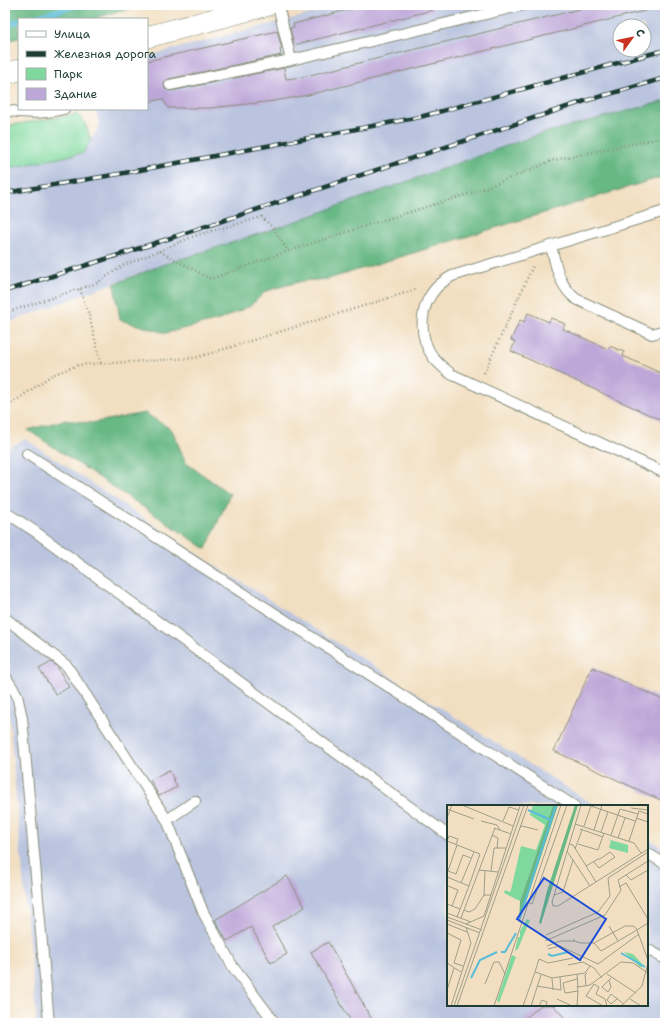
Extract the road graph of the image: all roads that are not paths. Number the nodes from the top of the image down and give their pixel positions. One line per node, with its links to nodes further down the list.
1 (268, 5): 4 (street)
2 (278, 5): 5 (lane)
3 (524, 5): 5 (lane)
4 (148, 37)
5 (291, 60): 8 (lane)
6 (18, 70): 7 (street)
7 (5, 74)
8 (170, 85)
9 (5, 110): 10 (lane)
10 (59, 110)
11 (665, 211): 12 (lane)
12 (551, 246): 13 (lane); 15 (lane)
13 (665, 330)
14 (27, 454): 20 (lane)
15 (665, 473)
16 (5, 512): 22 (lane)
17 (5, 618): 21 (lane)
18 (5, 676): 27 (lane)
19 (194, 801): 21 (lane)
20 (572, 805)
21 (167, 820): 28 (lane)
22 (447, 834)
23 (648, 854): 24 (lane)
24 (665, 864)
25 (648, 950): 26 (lane)
26 (665, 959)
27 (49, 1023)
28 (275, 1023)

